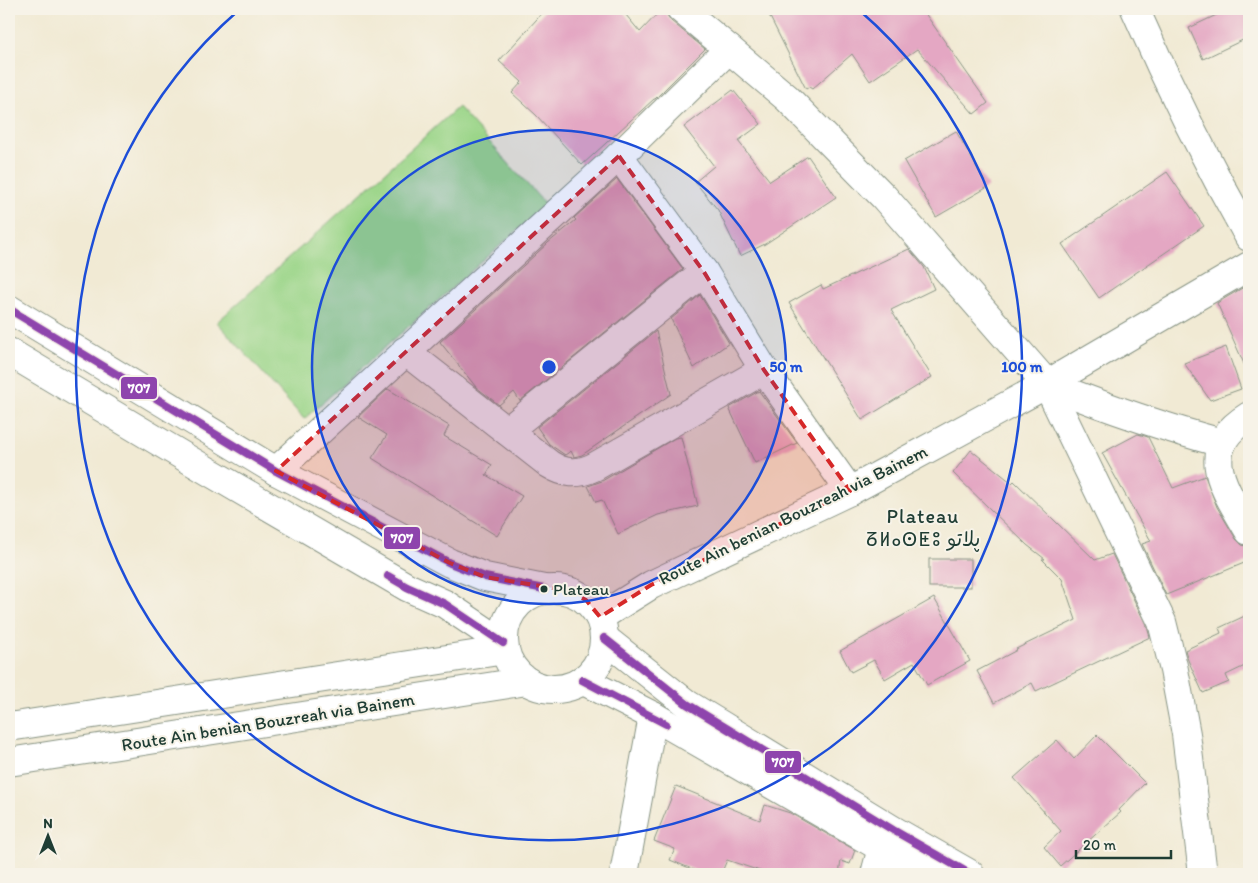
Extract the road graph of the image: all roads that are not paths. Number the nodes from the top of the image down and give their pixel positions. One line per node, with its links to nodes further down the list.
1 (681, 9): 3 (street)
2 (1135, 9): 5 (street)
3 (729, 49): 4 (street); 12 (street)
4 (619, 156): 7 (street); 9 (street)
5 (1249, 237)
6 (1249, 266): 12 (street, Route Ain benian Bouzreah via Bainem)
7 (704, 272): 11 (street); 14 (street)
8 (9, 309): 16 (street)
9 (405, 351): 14 (street); 16 (street)
10 (9, 352): 21 (street)
11 (764, 370): 14 (street); 17 (street)
12 (1047, 384): 15 (street); 17 (street, Route Ain benian Bouzreah via Bainem); 32 (street)
13 (1249, 416): 15 (street)
14 (507, 431)
15 (1222, 444): 18 (street)
16 (276, 471): 19 (street)
17 (850, 491): 20 (street, Route Ain benian Bouzreah via Bainem)
18 (1249, 531)
19 (544, 589): 20 (street); 21 (street)
20 (602, 628): 22 (street); 28 (street)
21 (504, 646): 23 (street); 25 (street, Route Ain benian Bouzreah via Bainem)
22 (582, 680): 23 (street); 24 (street)
23 (527, 681): 26 (street, Route Ain benian Bouzreah via Bainem)
24 (653, 716): 27 (street); 29 (street)
25 (9, 727)
26 (9, 762)
27 (882, 848): 30 (street); 31 (street)
28 (964, 871)
29 (624, 874)
30 (875, 874)
31 (922, 874)
32 (1203, 874)

